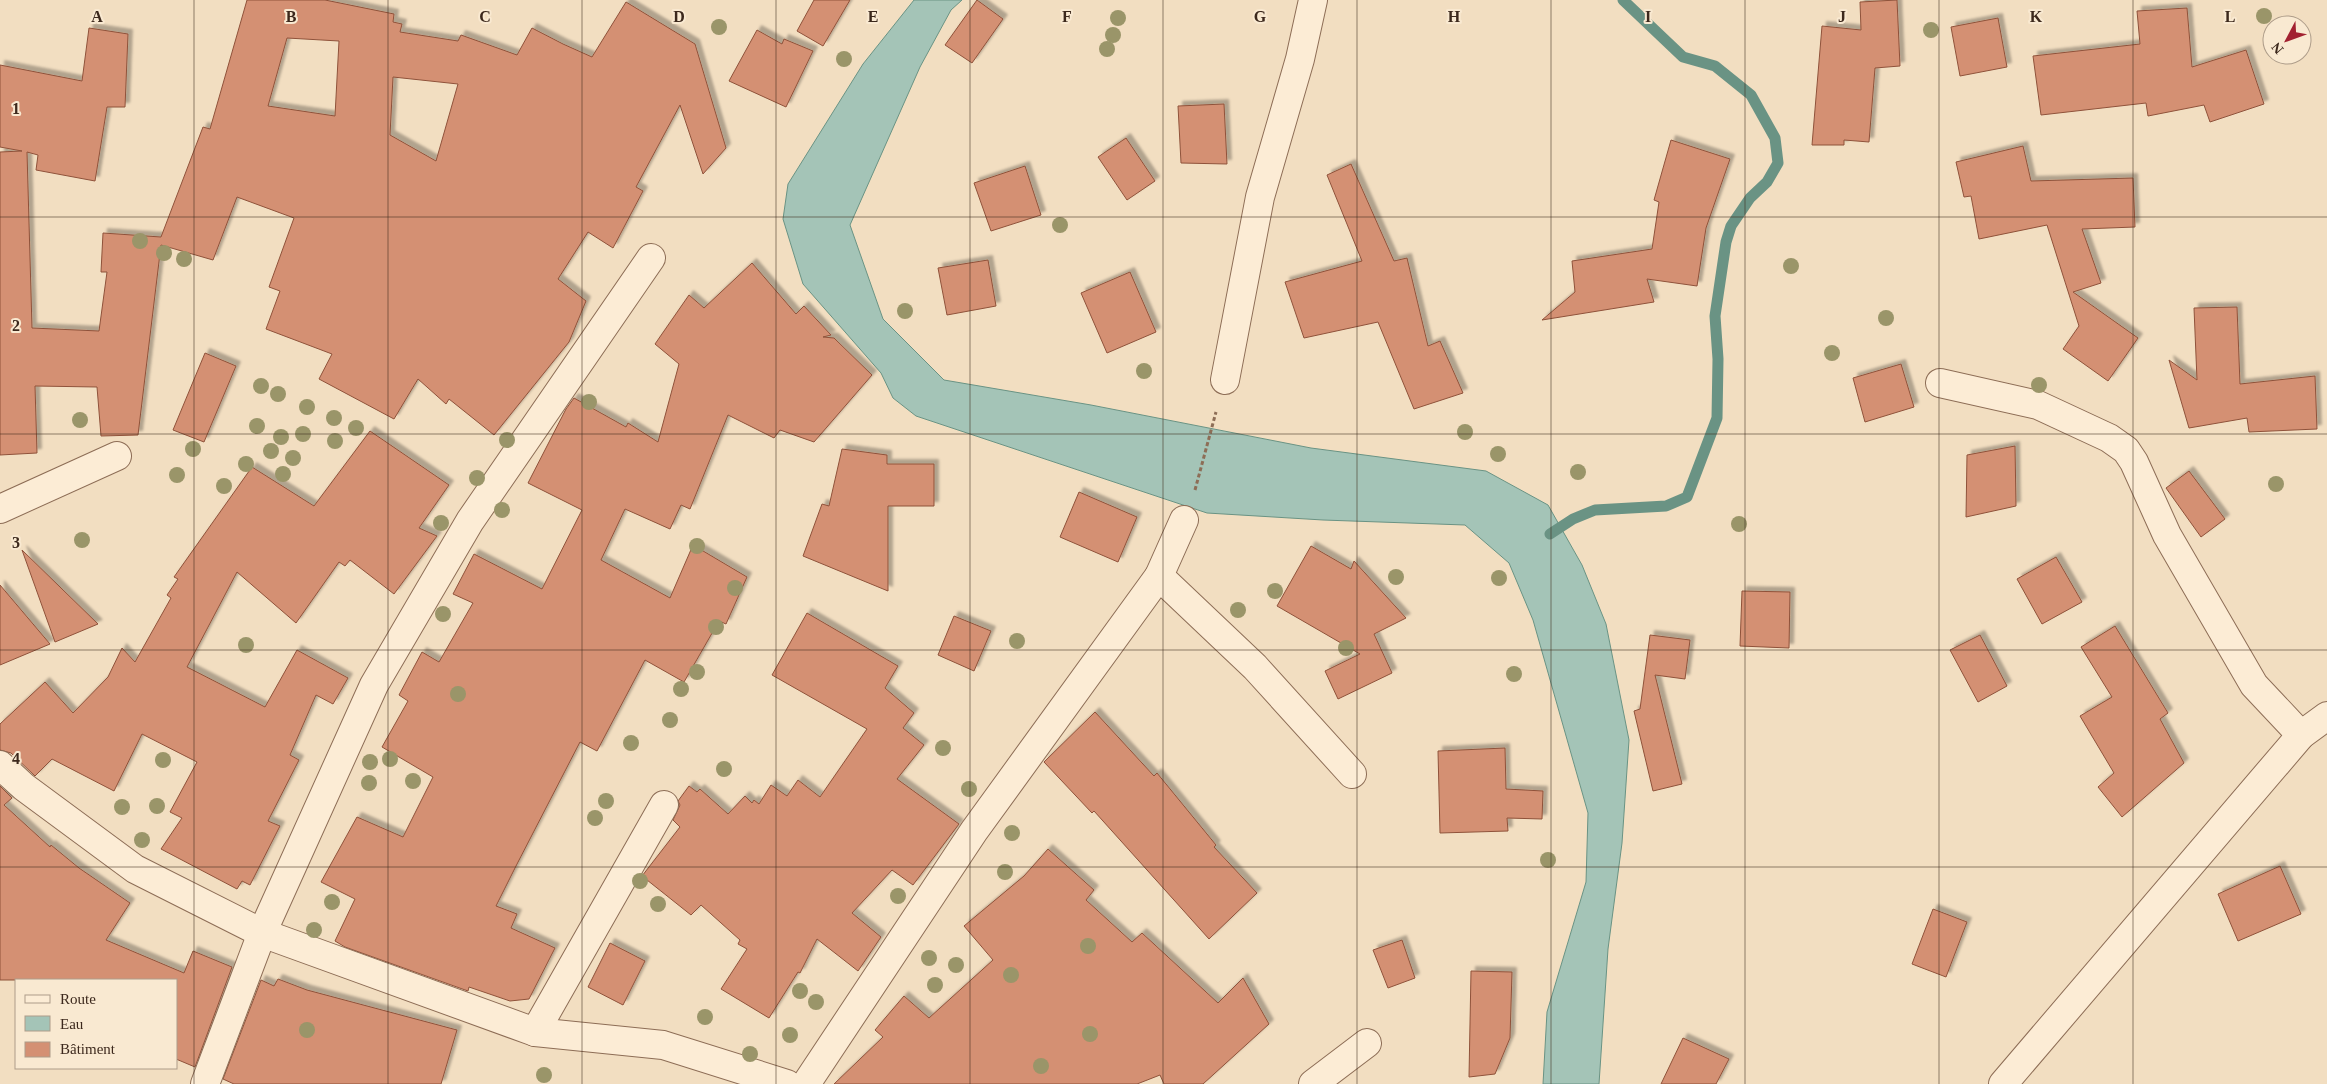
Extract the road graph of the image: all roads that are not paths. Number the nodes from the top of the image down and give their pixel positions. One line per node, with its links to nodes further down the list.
1 (1313, 0): 3 (street)
2 (652, 258): 14 (street)
3 (1225, 380)
4 (1940, 382): 10 (street)
5 (117, 456): 6 (street)
6 (0, 509)
7 (1184, 520): 8 (street)
8 (1159, 576): 12 (street); 19 (street)
9 (2327, 716): 10 (street)
10 (2301, 734): 21 (street)
11 (0, 765): 14 (street)
12 (1352, 774)
13 (664, 805): 15 (street)
14 (262, 933): 15 (street); 17 (street)
15 (535, 1032): 18 (street)
16 (1367, 1043): 20 (street)
17 (205, 1084)
18 (787, 1084)
19 (806, 1084)
20 (1314, 1084)
21 (2003, 1084)

